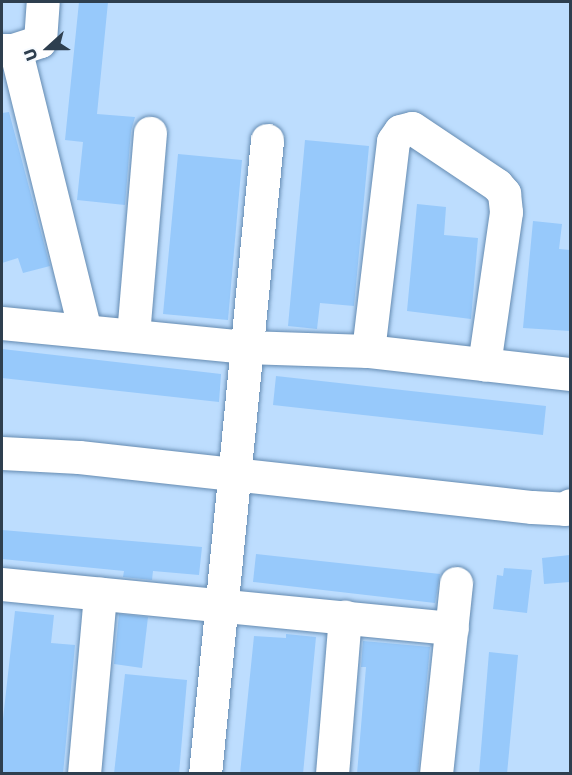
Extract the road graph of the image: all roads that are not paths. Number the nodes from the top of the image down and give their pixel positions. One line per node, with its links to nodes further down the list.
1 (43, 2): 2 (street)
2 (7, 50): 6 (street)
3 (150, 133): 7 (street)
4 (267, 140): 8 (street)
5 (2, 322): 6 (street)
6 (85, 330): 7 (street)
7 (133, 335): 8 (street)
8 (245, 347): 9 (street); 13 (street)
9 (368, 351): 10 (street); 10 (street)
10 (484, 364): 11 (street)
11 (570, 374)
12 (2, 453): 13 (street)
13 (232, 473): 14 (street); 18 (street)
14 (570, 505)
15 (456, 583): 20 (street)
16 (2, 584): 17 (street)
17 (100, 594): 18 (street); 21 (street)
18 (223, 605): 19 (street); 22 (street)
19 (345, 617): 20 (street); 23 (street)
20 (452, 628): 24 (street)
21 (84, 774)
22 (205, 774)
23 (332, 774)
24 (436, 774)

